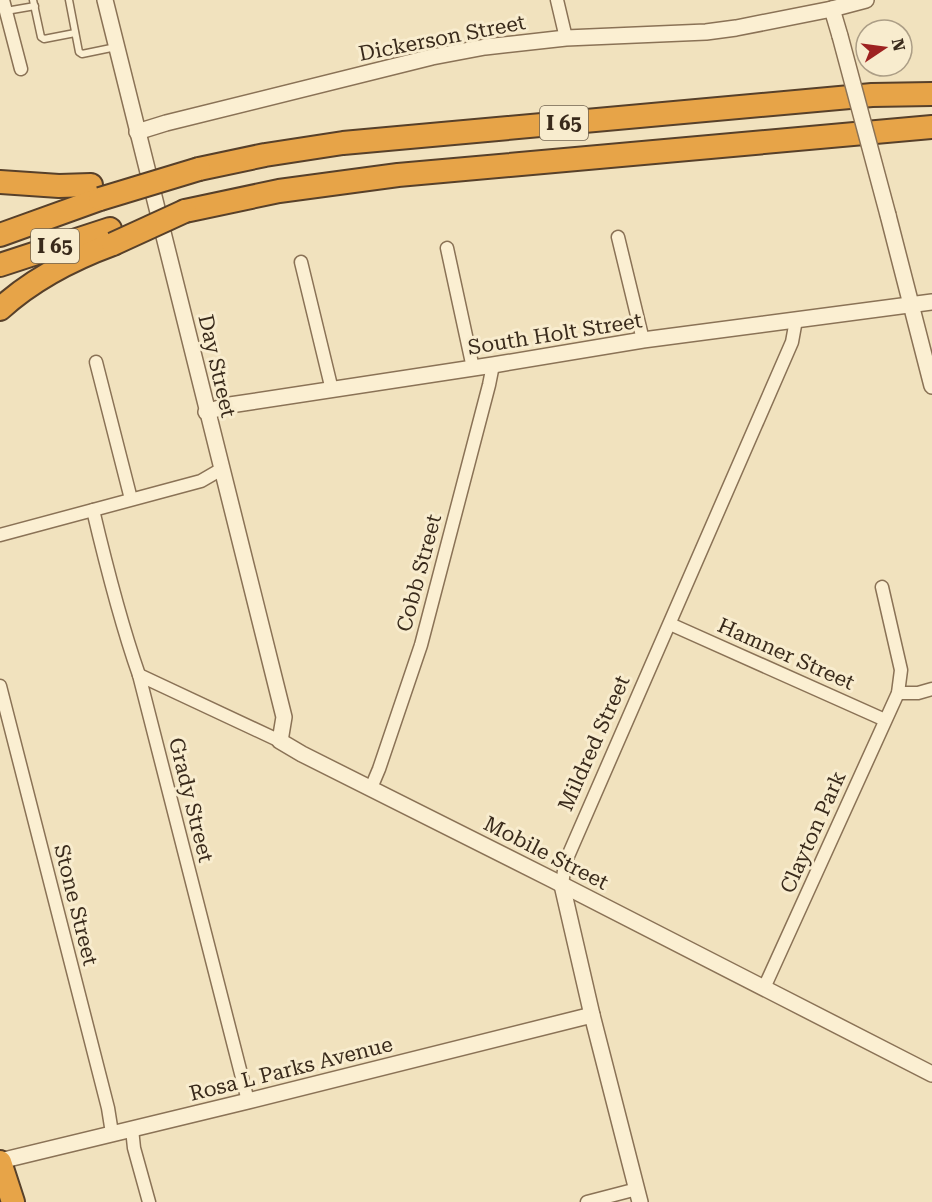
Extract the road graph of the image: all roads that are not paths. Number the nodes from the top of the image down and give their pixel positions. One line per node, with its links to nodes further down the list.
1 (69, 0): 8 (lane)
2 (105, 0): 10 (street, Day Street)
3 (557, 0): 9 (street)
4 (866, 0): 6 (street, Dickerson Street)
5 (34, 3): 7 (lane); 8 (lane)
6 (831, 4): 9 (street, Dickerson Street); 28 (street, bridge)
7 (4, 6): 11 (street)
8 (75, 33): 10 (lane)
9 (566, 38): 16 (street, Dickerson Street)
10 (116, 47): 16 (street, Day Street)
11 (21, 69)
12 (932, 80): 14 (highway)
13 (932, 94): 14 (highway, I 65)
14 (872, 95): 20 (highway, I 65, bridge)
15 (932, 127): 17 (highway, I 65)
16 (137, 132): 37 (street, Day Street)
17 (882, 132): 18 (highway); 22 (highway, I 65, bridge)
18 (932, 137)
19 (0, 182): 20 (highway)
20 (96, 192): 21 (highway, I 65)
21 (0, 234)
22 (112, 236): 26 (highway, I 65); 29 (highway)
23 (618, 237): 31 (street)
24 (447, 248): 34 (street)
25 (301, 262): 36 (street)
26 (0, 265)
27 (932, 302): 28 (street, South Holt Street)
28 (911, 304): 30 (street, South Holt Street); 35 (street)
29 (0, 309)
30 (796, 320): 31 (street, South Holt Street); 43 (street, Mildred Street)
31 (643, 340): 33 (street, South Holt Street)
32 (96, 362): 39 (street)
33 (493, 365): 34 (street, South Holt Street); 50 (street, Cobb Street)
34 (473, 368): 36 (street, South Holt Street)
35 (932, 386)
36 (332, 390): 37 (street, South Holt Street)
37 (206, 412): 38 (street, Day Street)
38 (220, 470): 39 (street); 49 (street, Day Street)
39 (131, 499): 40 (street)
40 (93, 510): 41 (street); 44 (street, Grady Street)
41 (0, 536)
42 (882, 587): 47 (street)
43 (670, 624): 48 (street, Hamner Street); 51 (street, Mildred Street)
44 (139, 675): 49 (street, Mobile Street); 55 (street, Grady Street)
45 (0, 686): 57 (street, Stone Street)
46 (932, 689): 47 (street)
47 (898, 693): 48 (street, Clayton Park)
48 (885, 720): 52 (street, Clayton Park)
49 (280, 741): 50 (street, Mobile Street)
50 (371, 788): 51 (street, Mobile Street)
51 (562, 885): 52 (street, Mobile Street); 53 (street, Mildred Street)
52 (764, 988): 54 (street, Mobile Street)
53 (592, 1015): 55 (street, Rosa L Parks Avenue); 59 (street, Mildred Street)
54 (932, 1074)
55 (248, 1101): 56 (street, Rosa L Parks Avenue)
56 (132, 1130): 57 (street, Rosa L Parks Avenue); 61 (street)
57 (112, 1133): 58 (street, Rosa L Parks Avenue)
58 (0, 1162): 60 (highway)
59 (638, 1196): 62 (street)
60 (12, 1202)
61 (149, 1202)
62 (587, 1202)

